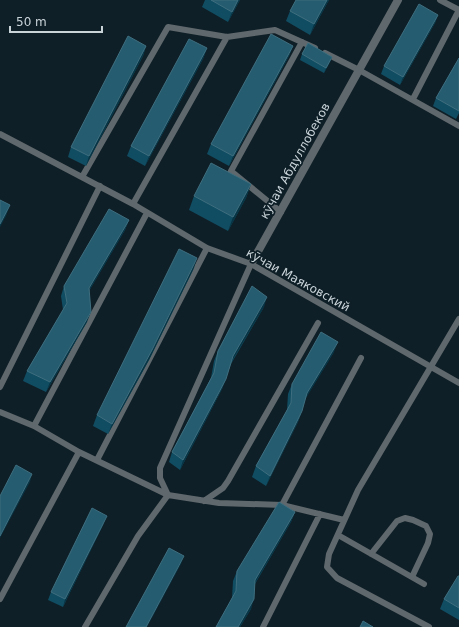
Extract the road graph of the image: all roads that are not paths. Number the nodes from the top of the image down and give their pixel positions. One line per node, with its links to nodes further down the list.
1 (398, 0): 6 (street, кӯчаи Абдуллобеков)
2 (440, 0): 3 (lane)
3 (459, 10): 7 (lane)
4 (227, 37): 5 (lane); 10 (lane); 12 (lane)
5 (302, 42): 6 (lane); 13 (lane)
6 (359, 70): 7 (lane); 13 (street, кӯчаи Абдуллобеков)
7 (413, 99): 8 (lane)
8 (459, 126)
9 (0, 134): 10 (lane, кӯчаи Маяковский)
10 (82, 176): 11 (lane, кӯчаи Маяковский)
11 (100, 186): 12 (lane, кӯчаи Маяковский); 22 (lane)
12 (133, 204): 14 (lane, кӯчаи Маяковский)
13 (281, 212): 16 (street, кӯчаи Абдуллобеков)
14 (147, 213): 15 (lane, кӯчаи Маяковский); 24 (lane)
15 (207, 248): 16 (lane, кӯчаи Маяковский); 26 (lane)
16 (251, 264): 20 (lane, кӯчаи Маяковский); 27 (lane)
17 (459, 319): 20 (lane)
18 (318, 323): 28 (lane)
19 (361, 358): 29 (lane)
20 (431, 367): 21 (lane, кӯчаи Маяковский); 31 (lane)
21 (459, 383)
22 (0, 387)
23 (0, 412): 24 (lane)
24 (34, 426): 25 (lane)
25 (79, 452): 26 (lane); 36 (lane)
26 (98, 460): 27 (lane)
27 (168, 495): 28 (lane); 37 (lane)
28 (204, 501): 29 (lane)
29 (282, 505): 30 (lane)
30 (320, 514): 31 (lane); 38 (lane)
31 (344, 520): 32 (lane)
32 (338, 535): 33 (lane); 39 (lane)
33 (371, 554): 34 (lane); 34 (lane)
34 (412, 577): 35 (lane)
35 (424, 584)
36 (0, 600)
37 (85, 627)
38 (263, 627)
39 (429, 627)

